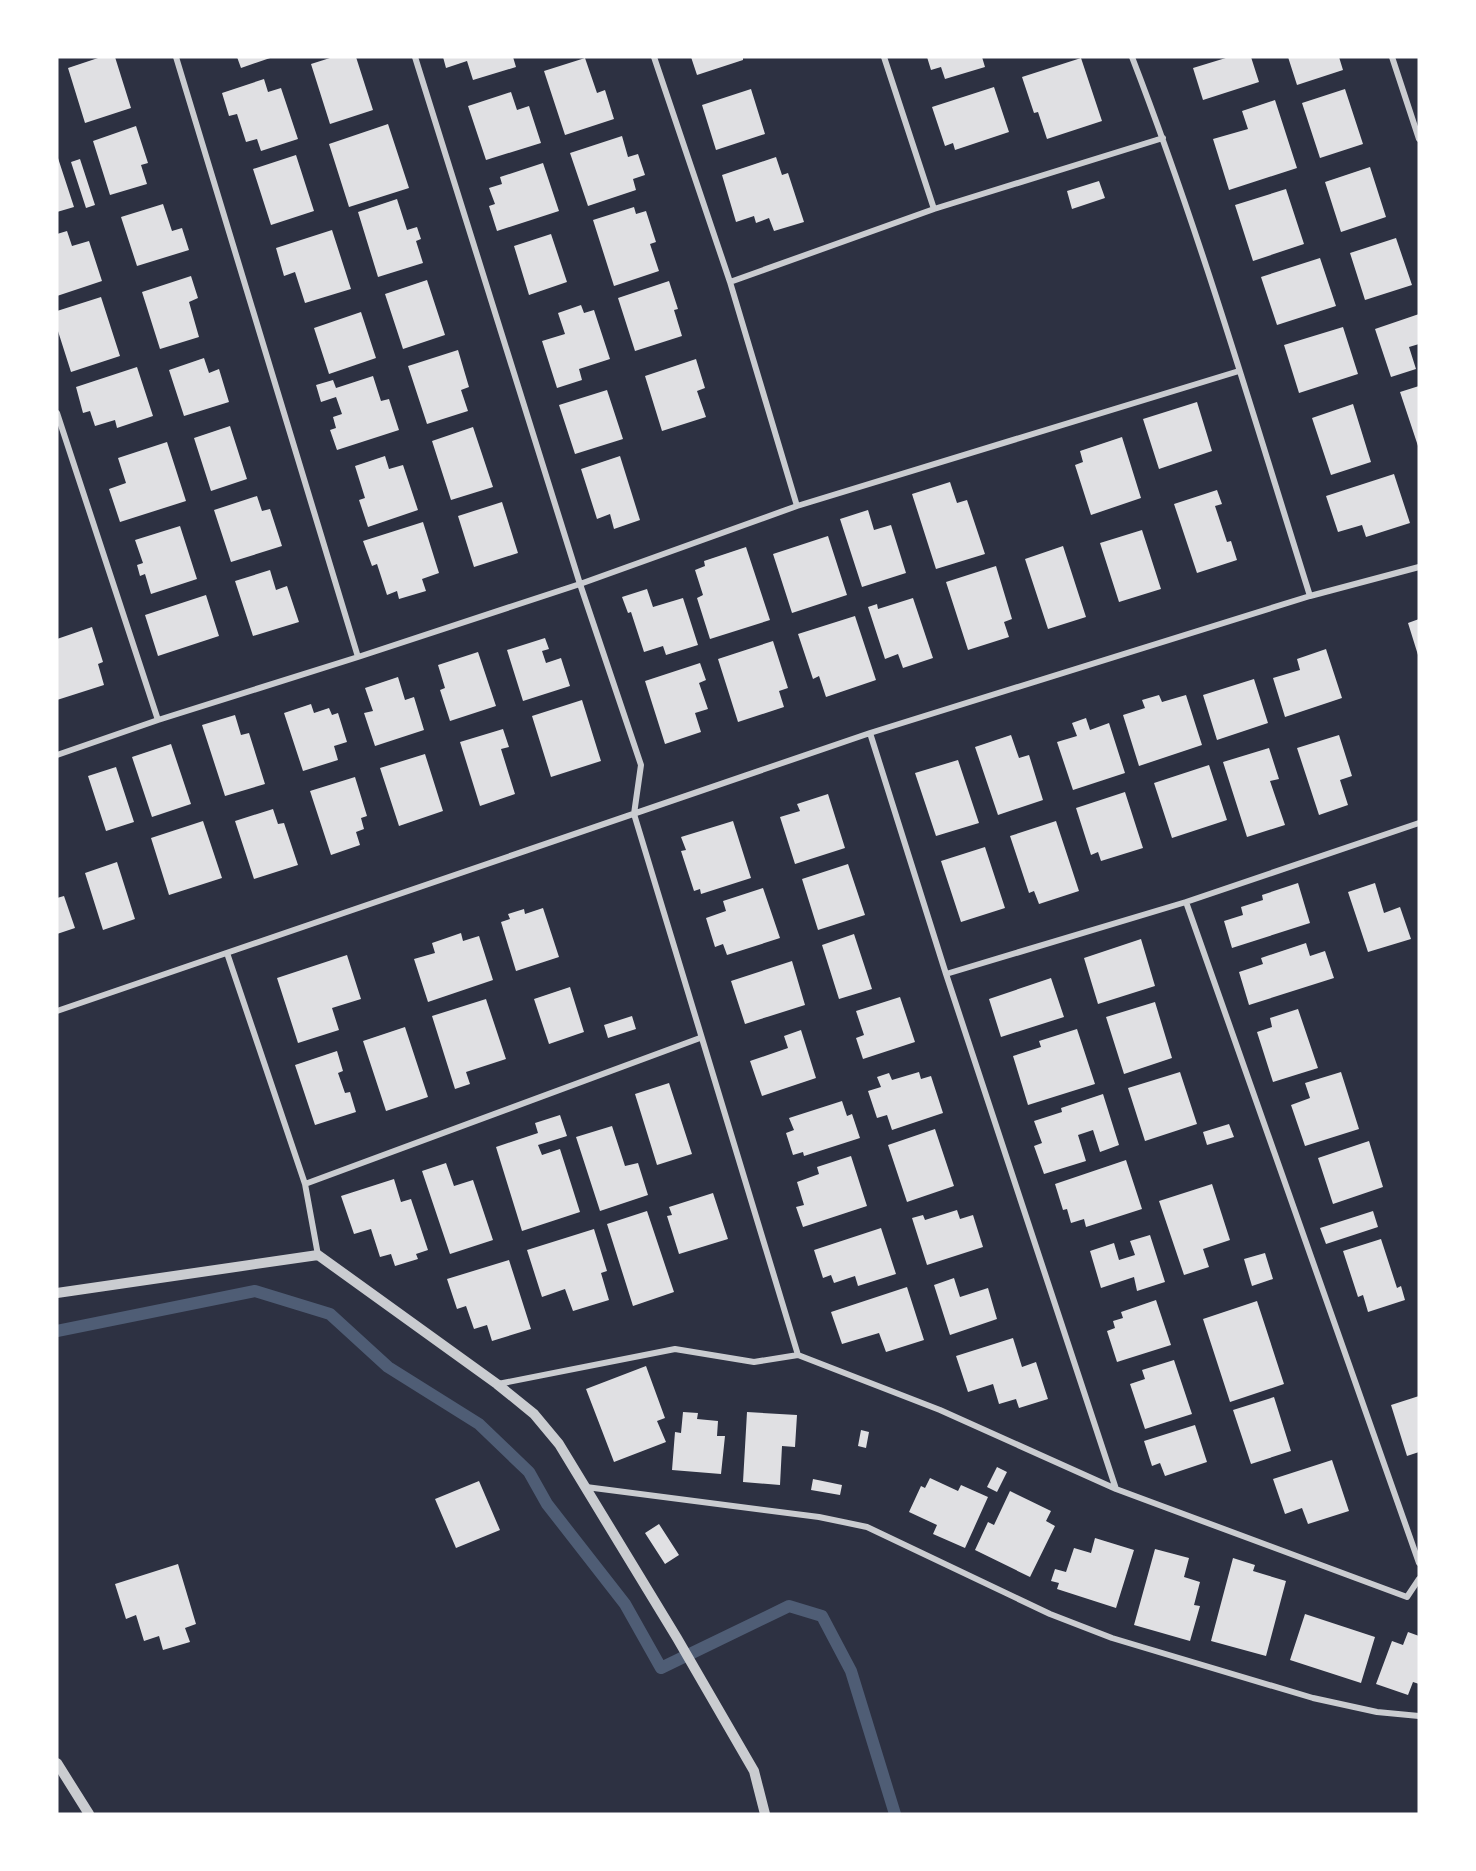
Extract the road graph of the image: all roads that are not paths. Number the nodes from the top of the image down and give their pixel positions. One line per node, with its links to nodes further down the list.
1 (176, 57): 17 (street)
2 (415, 57): 15 (street)
3 (654, 57): 10 (street)
4 (884, 57): 9 (street)
5 (1132, 57): 7 (street)
6 (1392, 57): 8 (street)
7 (1163, 138): 9 (street); 11 (street)
8 (1419, 139)
9 (934, 209): 10 (street)
10 (730, 282): 13 (street)
11 (1239, 370): 13 (street); 16 (street)
12 (57, 413): 18 (street)
13 (797, 506): 15 (street)
14 (1419, 567): 16 (street)
15 (580, 584): 17 (street); 21 (street)
16 (1310, 596): 19 (street)
17 (358, 657): 18 (street)
18 (158, 720): 20 (street)
19 (870, 733): 21 (street); 25 (street)
20 (57, 755)
21 (634, 814): 24 (street); 27 (street)
22 (1419, 823): 23 (street)
23 (1186, 902): 25 (street); 35 (street)
24 (227, 952): 26 (street); 28 (street)
25 (946, 974): 34 (street)
26 (57, 1011)
27 (700, 1038): 28 (street); 31 (street)
28 (305, 1184): 29 (street)
29 (318, 1254): 30 (street); 32 (street)
30 (57, 1293)
31 (798, 1355): 32 (street); 34 (street)
32 (497, 1384): 33 (street)
33 (585, 1487): 37 (street); 40 (street)
34 (1116, 1489): 36 (street)
35 (1419, 1563)
36 (1419, 1579)
37 (1419, 1716)
38 (57, 1763): 39 (street)
39 (89, 1814)
40 (765, 1814)

